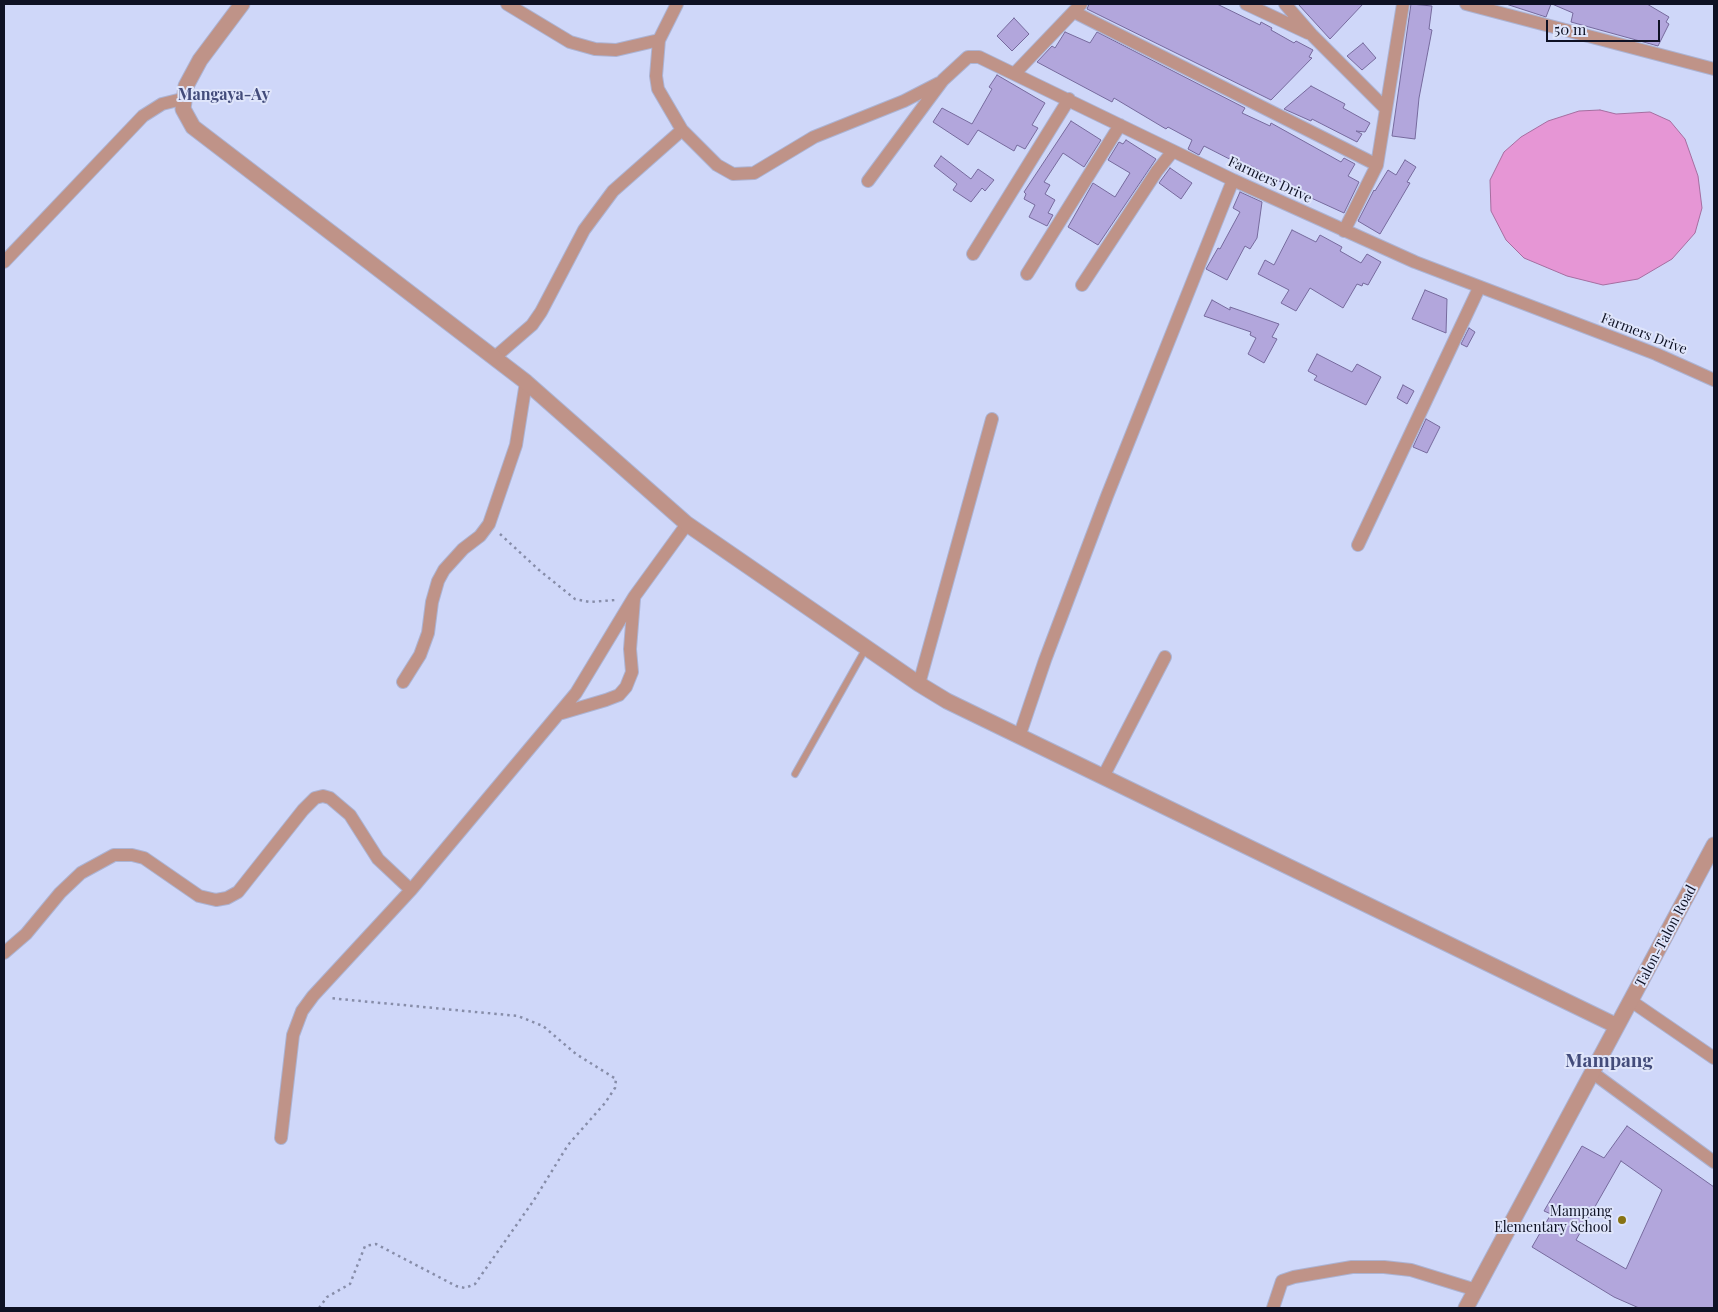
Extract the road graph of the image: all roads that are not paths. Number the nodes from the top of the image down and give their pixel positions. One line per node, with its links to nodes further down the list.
1 (242, 4): 14 (street)
2 (507, 4): 10 (street)
3 (677, 4): 10 (street)
4 (1246, 4): 9 (street)
5 (1285, 4): 9 (street)
6 (1403, 4): 16 (street)
7 (1466, 4): 11 (street)
8 (1078, 8): 12 (street); 20 (street)
9 (1312, 35): 16 (street)
10 (659, 40): 18 (street)
11 (1714, 68)
12 (1015, 73): 13 (street, Farmers Drive); 15 (street, Farmers Drive)
13 (943, 80): 18 (street); 22 (street, Farmers Drive)
14 (182, 99): 25 (street); 29 (street)
15 (1068, 100): 17 (street, Farmers Drive); 24 (street)
16 (1386, 108): 20 (street)
17 (1120, 125): 19 (street, Farmers Drive); 26 (street)
18 (682, 130): 29 (street)
19 (1173, 151): 21 (street, Farmers Drive); 27 (street)
20 (1377, 164): 23 (street)
21 (1233, 180): 23 (street, Farmers Drive); 41 (street)
22 (868, 181)
23 (1344, 231): 28 (street, Farmers Drive)
24 (972, 254)
25 (4, 262)
26 (1027, 274)
27 (1082, 285)
28 (1479, 288): 30 (street, Farmers Drive); 34 (street)
29 (495, 357): 31 (street)
30 (1714, 380)
31 (526, 382): 33 (street); 38 (street)
32 (992, 419): 39 (street)
33 (687, 524): 35 (street); 36 (street)
34 (1358, 546)
35 (634, 597): 40 (street); 40 (street)
36 (866, 648): 39 (street); 42 (lane)
37 (1165, 658): 43 (street)
38 (403, 682)
39 (919, 684): 41 (street)
40 (560, 713): 45 (street)
41 (1019, 737): 43 (street)
42 (795, 774)
43 (1103, 777): 48 (street)
44 (1714, 845): 47 (street, Talon-Talon Road)
45 (411, 890): 46 (street); 51 (street)
46 (4, 953)
47 (1630, 1001): 48 (street, Talon-Talon Road); 49 (street)
48 (1617, 1026): 50 (street, Talon-Talon Road)
49 (1714, 1058)
50 (1593, 1073): 52 (street); 53 (street, Talon-Talon Road)
51 (281, 1138)
52 (1714, 1162)
53 (1476, 1290): 54 (street); 55 (street, Talon-Talon Road)
54 (1273, 1308)
55 (1466, 1308)

